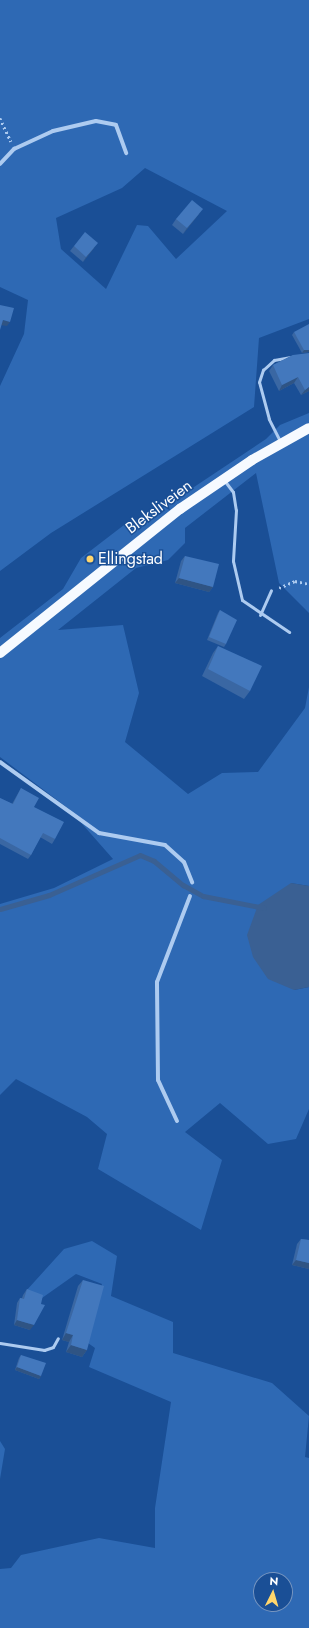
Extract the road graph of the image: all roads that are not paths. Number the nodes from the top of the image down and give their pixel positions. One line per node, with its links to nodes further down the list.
1 (126, 153): 2 (street)
2 (0, 164)
3 (294, 357): 5 (lane)
4 (309, 428): 5 (main road, Bleksliveien)
5 (281, 443): 6 (main road, Bleksliveien)
6 (223, 479): 8 (lane); 10 (main road, Bleksliveien)
7 (271, 590): 8 (lane)
8 (260, 615): 9 (lane)
9 (289, 632)
10 (0, 653)
11 (0, 762): 12 (street)
12 (192, 882)
13 (190, 896): 14 (street)
14 (176, 1121)
15 (58, 1338): 16 (lane)
16 (0, 1343)

